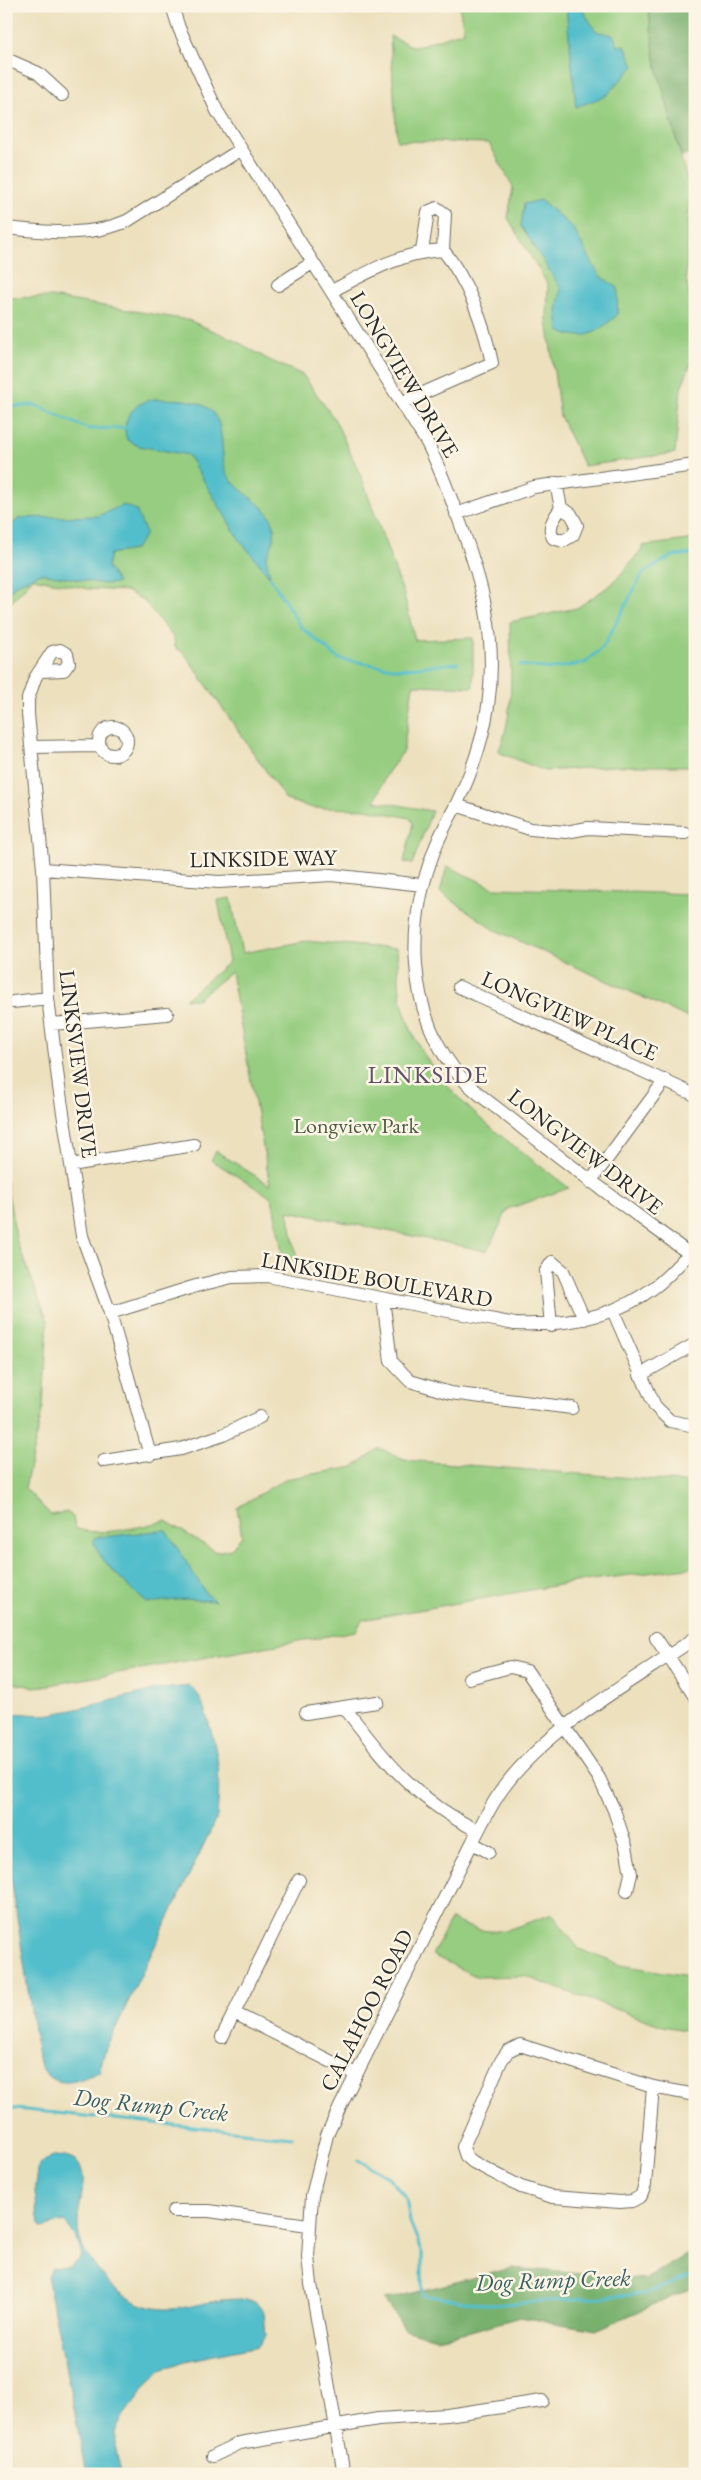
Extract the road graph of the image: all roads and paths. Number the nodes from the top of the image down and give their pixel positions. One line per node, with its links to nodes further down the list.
1 (172, 6): 4 (street, LONGVIEW DRIVE)
2 (6, 59): 3 (street)
3 (62, 95)
4 (240, 150): 5 (street); 8 (street, LONGVIEW DRIVE)
5 (6, 228)
6 (443, 250): 7 (street); 7 (street); 11 (street)
7 (422, 251): 10 (street)
8 (312, 263): 9 (street); 10 (street, LONGVIEW DRIVE)
9 (278, 285)
10 (332, 291): 11 (street, LONGVIEW DRIVE)
11 (403, 402): 15 (street, LONGVIEW DRIVE)
12 (695, 464): 13 (street)
13 (556, 483): 14 (street); 15 (street)
14 (561, 508)
15 (456, 514): 19 (street, LONGVIEW DRIVE)
16 (41, 671): 18 (street, LINKSVIEW DRIVE)
17 (98, 746): 18 (street)
18 (30, 747): 21 (street, LINKSVIEW DRIVE)
19 (456, 805): 20 (street); 22 (street, LONGVIEW DRIVE)
20 (685, 833)
21 (43, 869): 22 (street, LINKSIDE WAY); 24 (street, LINKSVIEW DRIVE)
22 (423, 885): 32 (street, LONGVIEW DRIVE)
23 (459, 987): 28 (street, LONGVIEW PLACE)
24 (48, 998): 25 (street); 27 (street, LINKSVIEW DRIVE)
25 (13, 1002)
26 (167, 1014): 27 (street)
27 (52, 1024): 31 (street, LINKSVIEW DRIVE)
28 (665, 1080): 29 (street, LONGVIEW PLACE); 32 (street, LONGVIEW PLACE)
29 (695, 1095)
30 (194, 1145): 31 (street)
31 (71, 1164): 36 (street, LINKSVIEW DRIVE)
32 (590, 1182): 33 (street, LONGVIEW DRIVE)
33 (693, 1253): 35 (street, LINKSIDE BOULEVARD)
34 (383, 1299): 36 (street, LINKSIDE BOULEVARD); 38 (street, LINKSIDE BOULEVARD); 41 (street)
35 (613, 1311): 37 (street, LINKSIDE BOULEVARD); 40 (street)
36 (110, 1313): 44 (street, LINKSVIEW DRIVE)
37 (584, 1319): 38 (street, LINKSIDE BOULEVARD); 38 (street)
38 (551, 1326)
39 (695, 1344): 40 (street)
40 (640, 1375): 43 (street)
41 (572, 1408)
42 (260, 1416): 44 (street)
43 (695, 1426)
44 (150, 1456): 45 (street)
45 (104, 1462)
46 (656, 1638): 48 (street)
47 (695, 1638): 48 (street, CALAHOO ROAD)
48 (668, 1656): 50 (street); 54 (street, CALAHOO ROAD)
49 (469, 1678): 54 (street)
50 (695, 1697)
51 (377, 1702): 52 (street)
52 (344, 1707): 53 (street); 55 (street)
53 (306, 1713)
54 (564, 1727): 55 (street, CALAHOO ROAD); 59 (street)
55 (478, 1830): 56 (street, CALAHOO ROAD)
56 (472, 1843): 57 (street); 62 (street, CALAHOO ROAD)
57 (489, 1852)
58 (299, 1880): 60 (street)
59 (627, 1891)
60 (234, 2013): 61 (street); 62 (street)
61 (222, 2036)
62 (356, 2074): 66 (street, CALAHOO ROAD)
63 (653, 2087): 63 (street); 64 (street)
64 (695, 2095)
65 (173, 2211): 66 (street)
66 (308, 2225): 68 (street, CALAHOO ROAD)
67 (542, 2401): 68 (street)
68 (336, 2427): 69 (street); 70 (street, CALAHOO ROAD)
69 (212, 2456)
70 (344, 2474)

